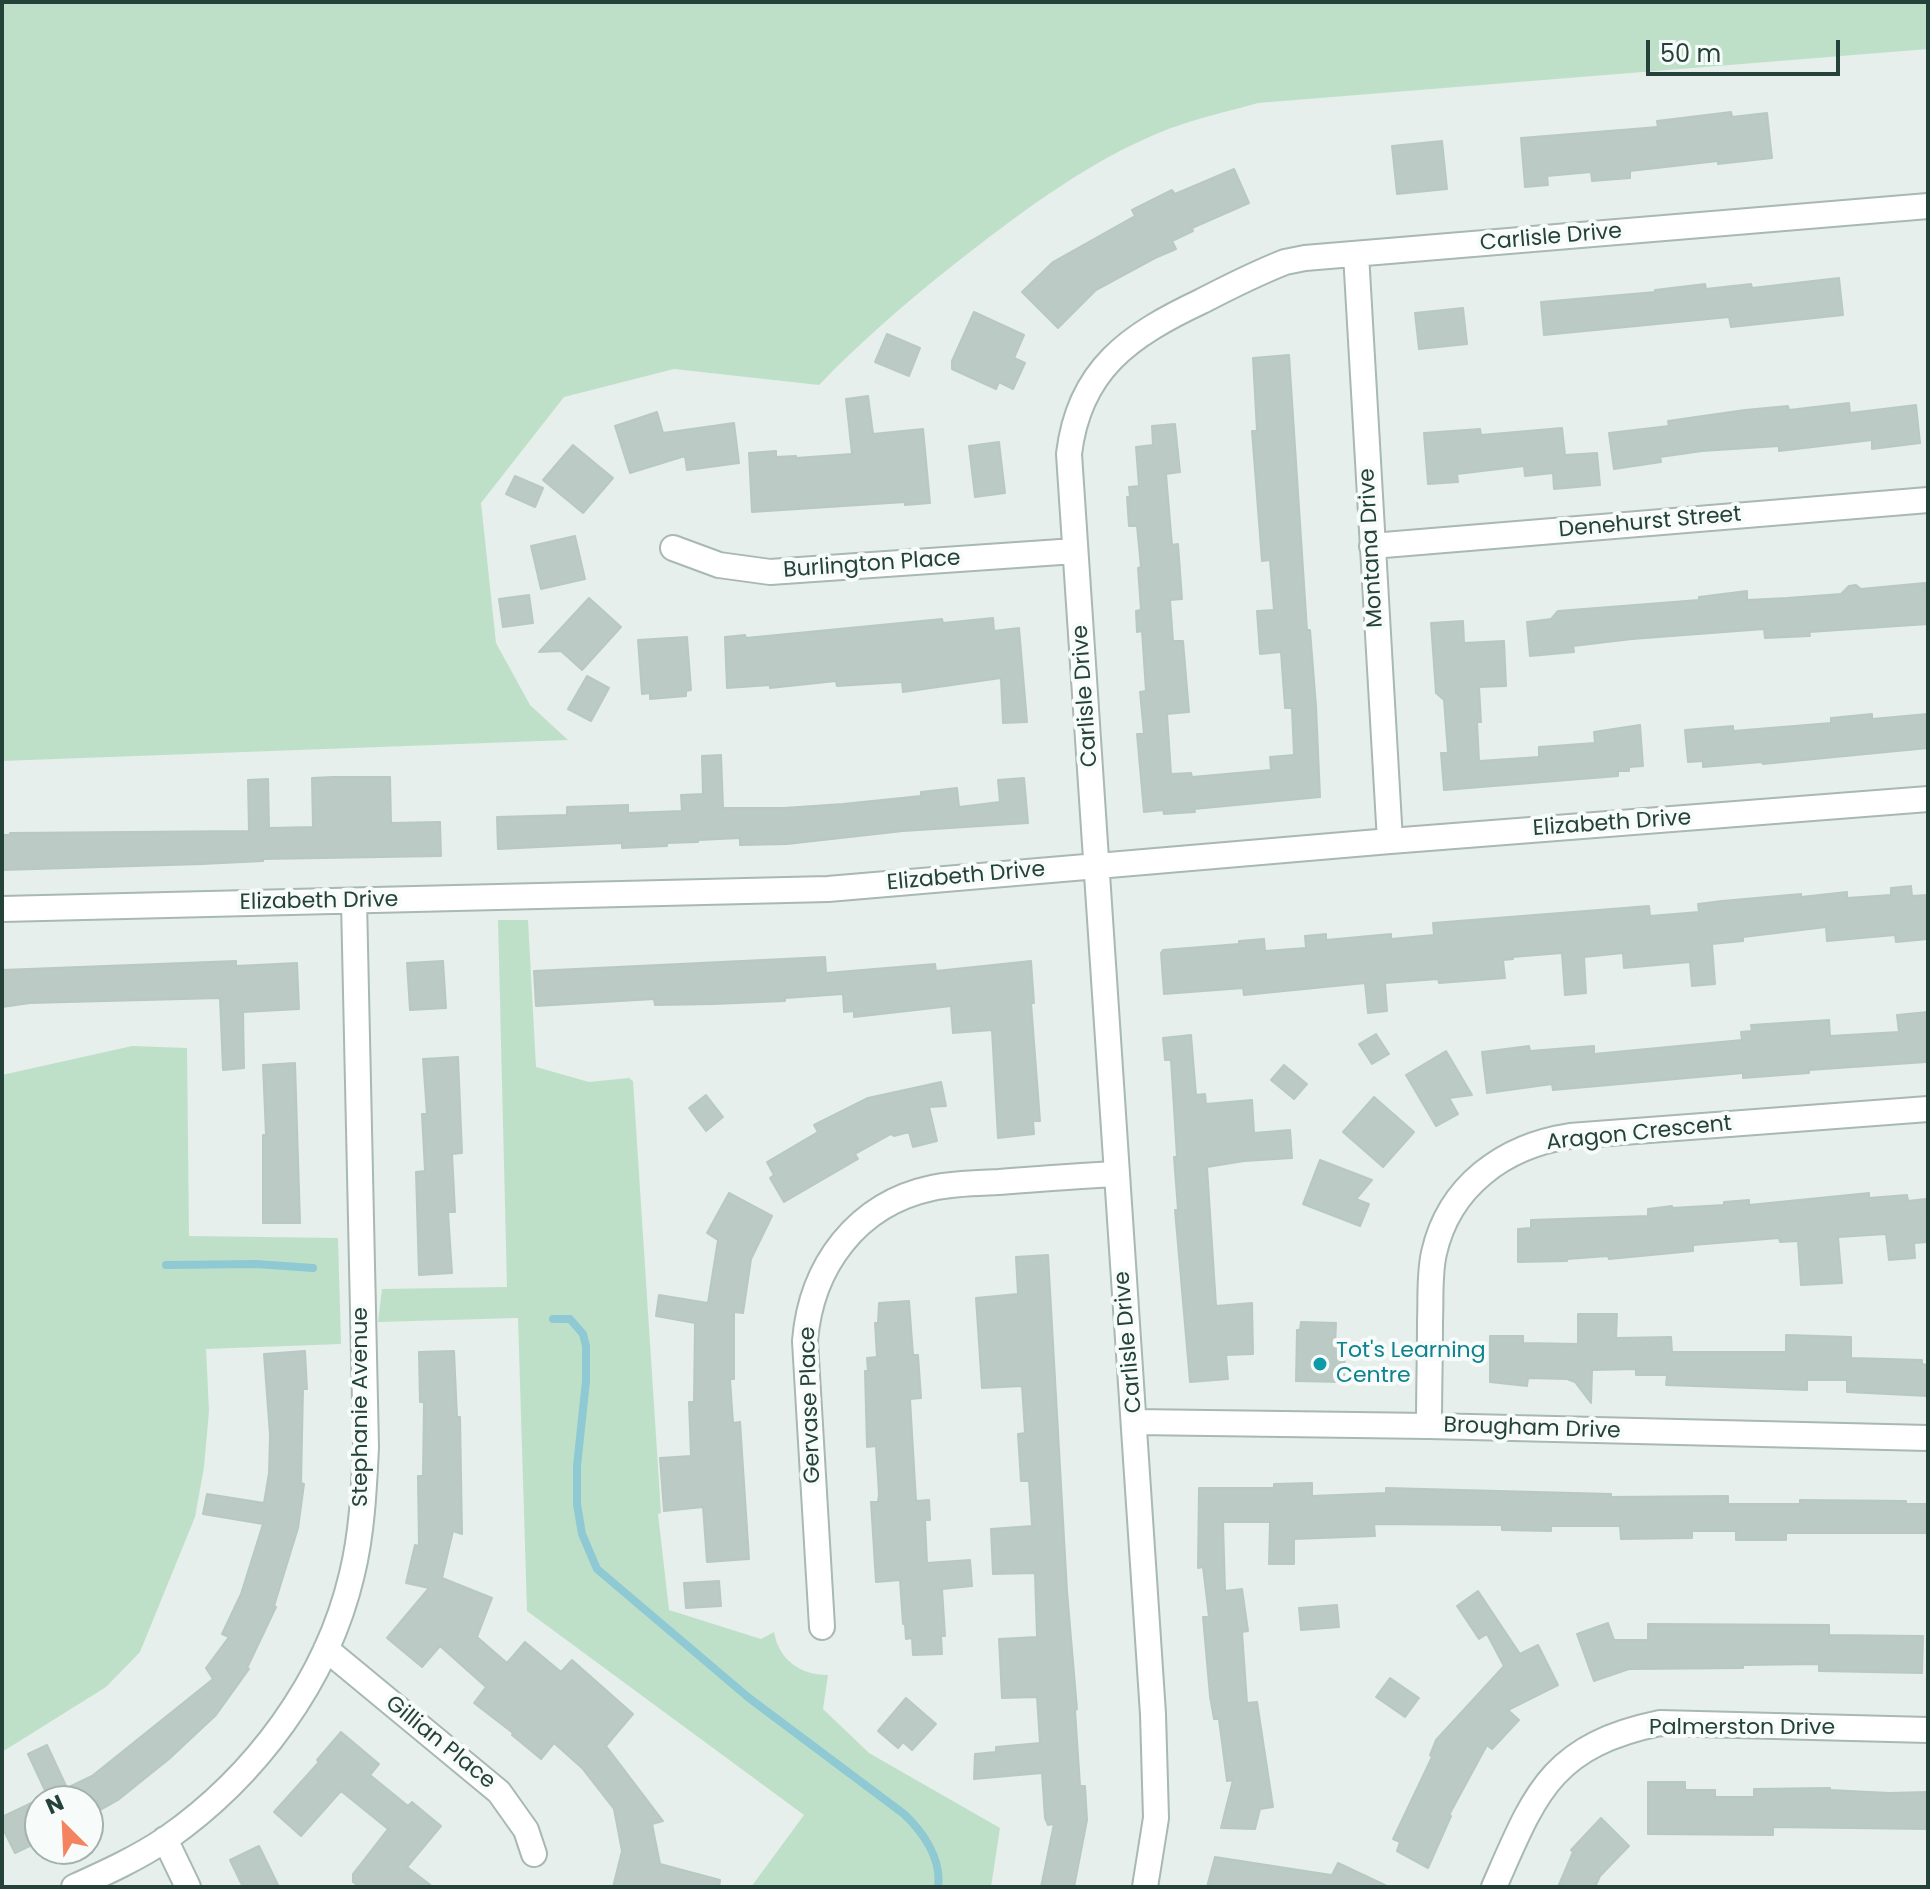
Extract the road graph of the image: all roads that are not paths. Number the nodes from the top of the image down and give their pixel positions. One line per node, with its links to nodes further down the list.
1 (1928, 206): 2 (street, Carlisle Drive)
2 (1356, 254): 4 (street, Montana Drive); 6 (street, Carlisle Drive)
3 (1928, 500): 4 (street, Denehurst Street)
4 (1372, 546): 8 (street, Montana Drive)
5 (673, 548): 6 (street, Burlington Place)
6 (1075, 551): 9 (street, Carlisle Drive)
7 (1928, 799): 8 (street, Elizabeth Drive)
8 (1390, 841): 9 (street, Elizabeth Drive)
9 (1098, 865): 10 (street, Elizabeth Drive); 13 (street, Carlisle Drive)
10 (354, 901): 11 (street, Elizabeth Drive); 18 (street, Stephanie Avenue)
11 (2, 909)
12 (1928, 1109): 15 (street, Aragon Crescent)
13 (1116, 1174): 14 (street, Carlisle Drive); 17 (street, Gervase Place)
14 (1135, 1422): 15 (street, Brougham Drive); 24 (street, Carlisle Drive)
15 (1429, 1426): 16 (street, Brougham Drive)
16 (1928, 1438)
17 (822, 1627)
18 (326, 1649): 20 (street, Stephanie Avenue); 21 (street, Gillian Place)
19 (1928, 1730): 25 (street, Palmerston Drive)
20 (165, 1839): 22 (street, Stephanie Avenue); 23 (street)
21 (534, 1854)
22 (74, 1887)
23 (188, 1887)
24 (1145, 1887)
25 (1494, 1887)

